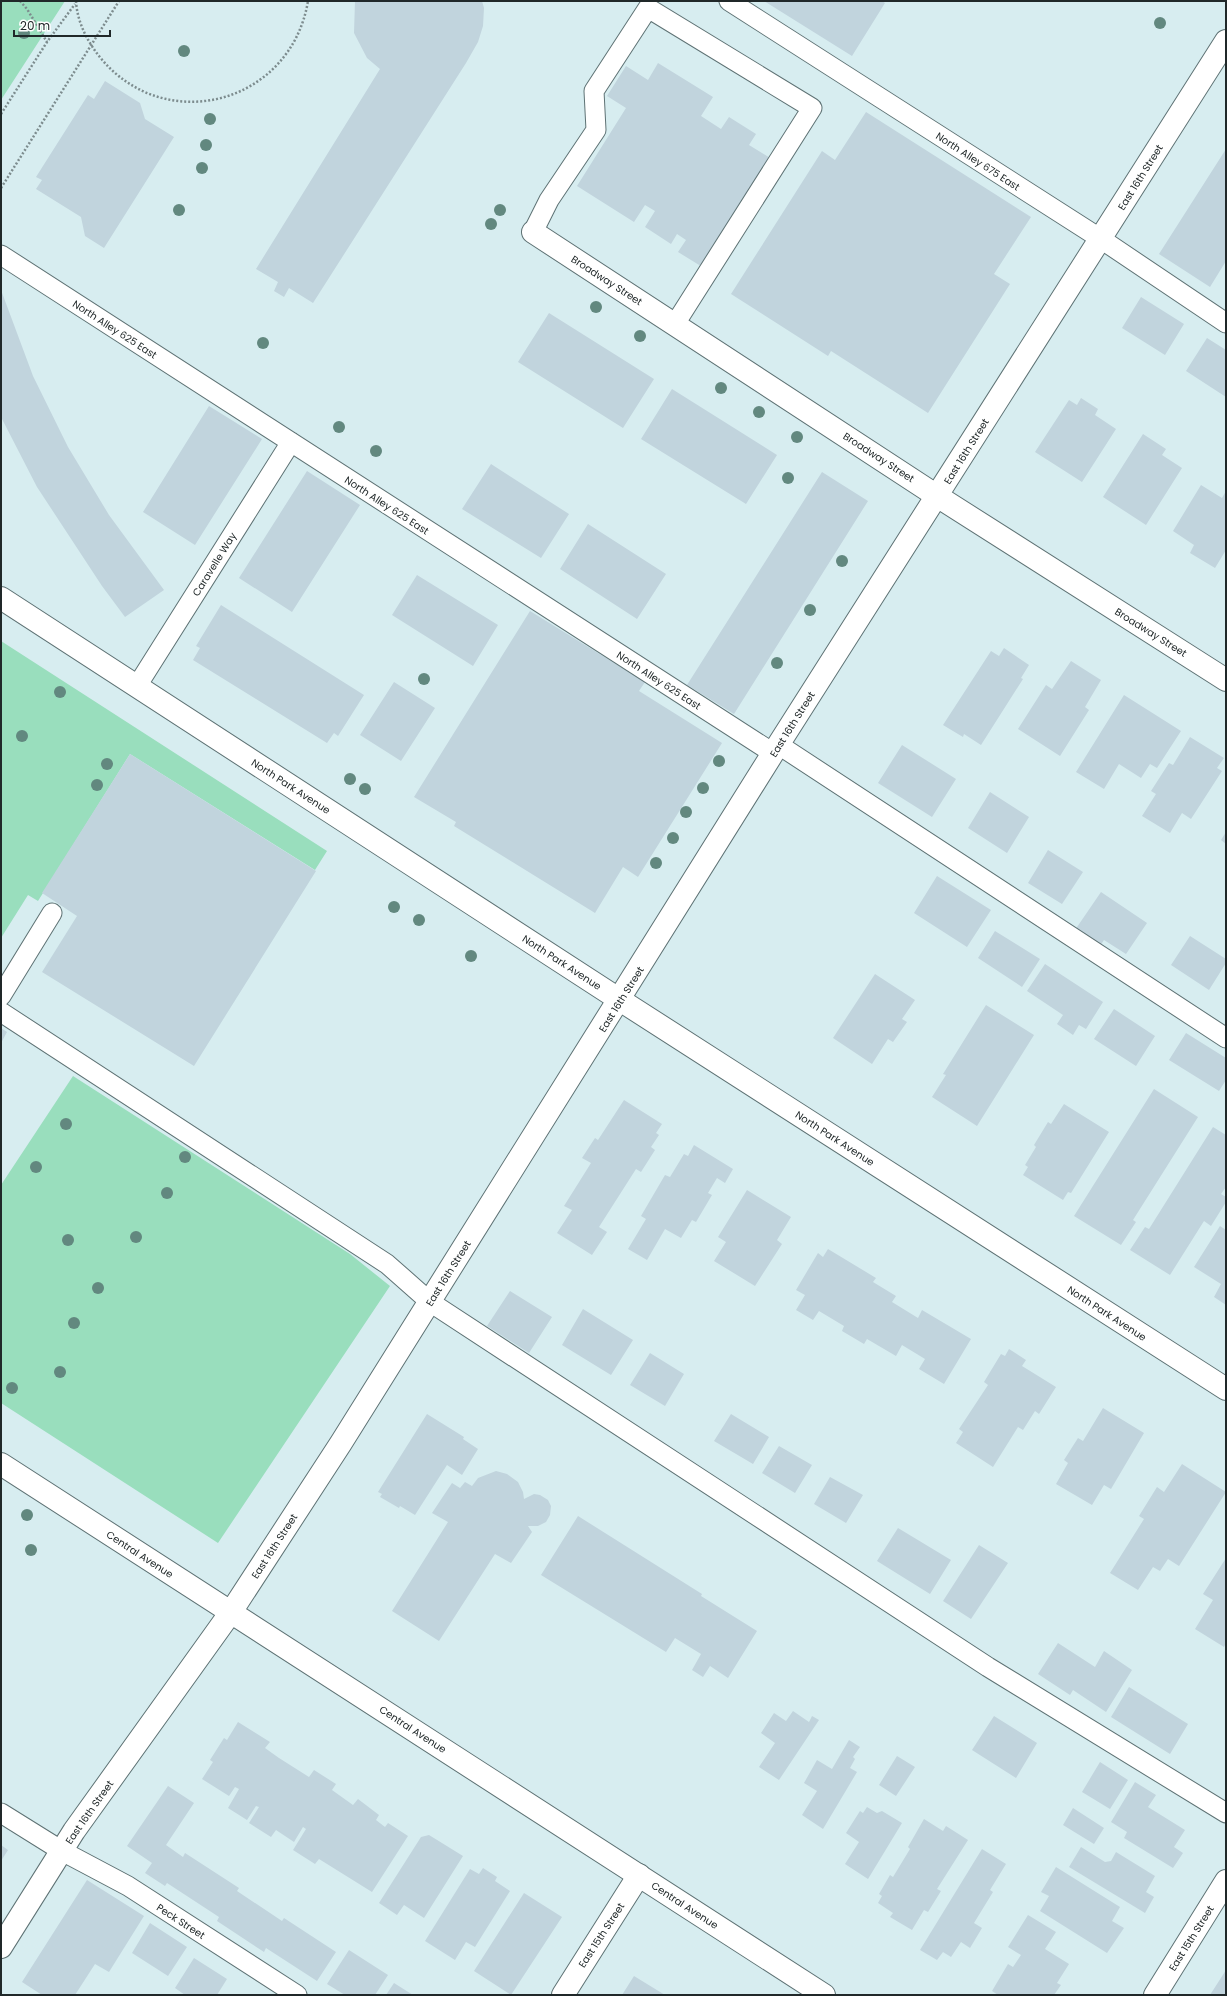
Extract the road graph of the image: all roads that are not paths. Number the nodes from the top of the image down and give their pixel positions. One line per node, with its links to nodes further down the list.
1 (729, 1): 4 (lane, North Alley 675 East)
2 (1226, 41): 4 (main road, East 16th Street)
3 (533, 232): 7 (main road, Broadway Street); 7 (lane)
4 (1101, 239): 6 (lane, North Alley 675 East); 9 (main road, East 16th Street)
5 (1, 255): 8 (lane, North Alley 625 East)
6 (1226, 323)
7 (675, 324): 9 (main road, Broadway Street)
8 (291, 442): 12 (lane, Caravelle Way); 13 (lane, North Alley 625 East)
9 (937, 496): 11 (main road, Broadway Street); 13 (main road, East 16th Street)
10 (1, 598): 12 (main road, North Park Avenue)
11 (1226, 680)
12 (137, 686): 16 (main road, North Park Avenue)
13 (776, 749): 16 (main road, East 16th Street); 18 (lane, North Alley 625 East)
14 (52, 913): 15 (lane)
15 (1, 996)
16 (620, 1000): 19 (main road, East 16th Street); 20 (main road, North Park Avenue)
17 (1, 1012): 19 (lane)
18 (1226, 1038)
19 (430, 1302): 22 (main road, East 16th Street); 24 (lane)
20 (1226, 1389)
21 (1, 1464): 22 (main road, Central Avenue)
22 (231, 1612): 25 (main road, East 16th Street); 26 (main road, Central Avenue)
23 (1, 1813): 25 (lane, Peck Street)
24 (1226, 1813)
25 (62, 1851): 28 (main road, East 16th Street); 29 (lane, Peck Street)
26 (639, 1875): 30 (main road, East 15th Street); 31 (main road, Central Avenue)
27 (1226, 1881): 32 (main road, East 15th Street)
28 (1, 1947)
29 (297, 1995)
30 (563, 1995)
31 (824, 1995)
32 (1155, 1995)

